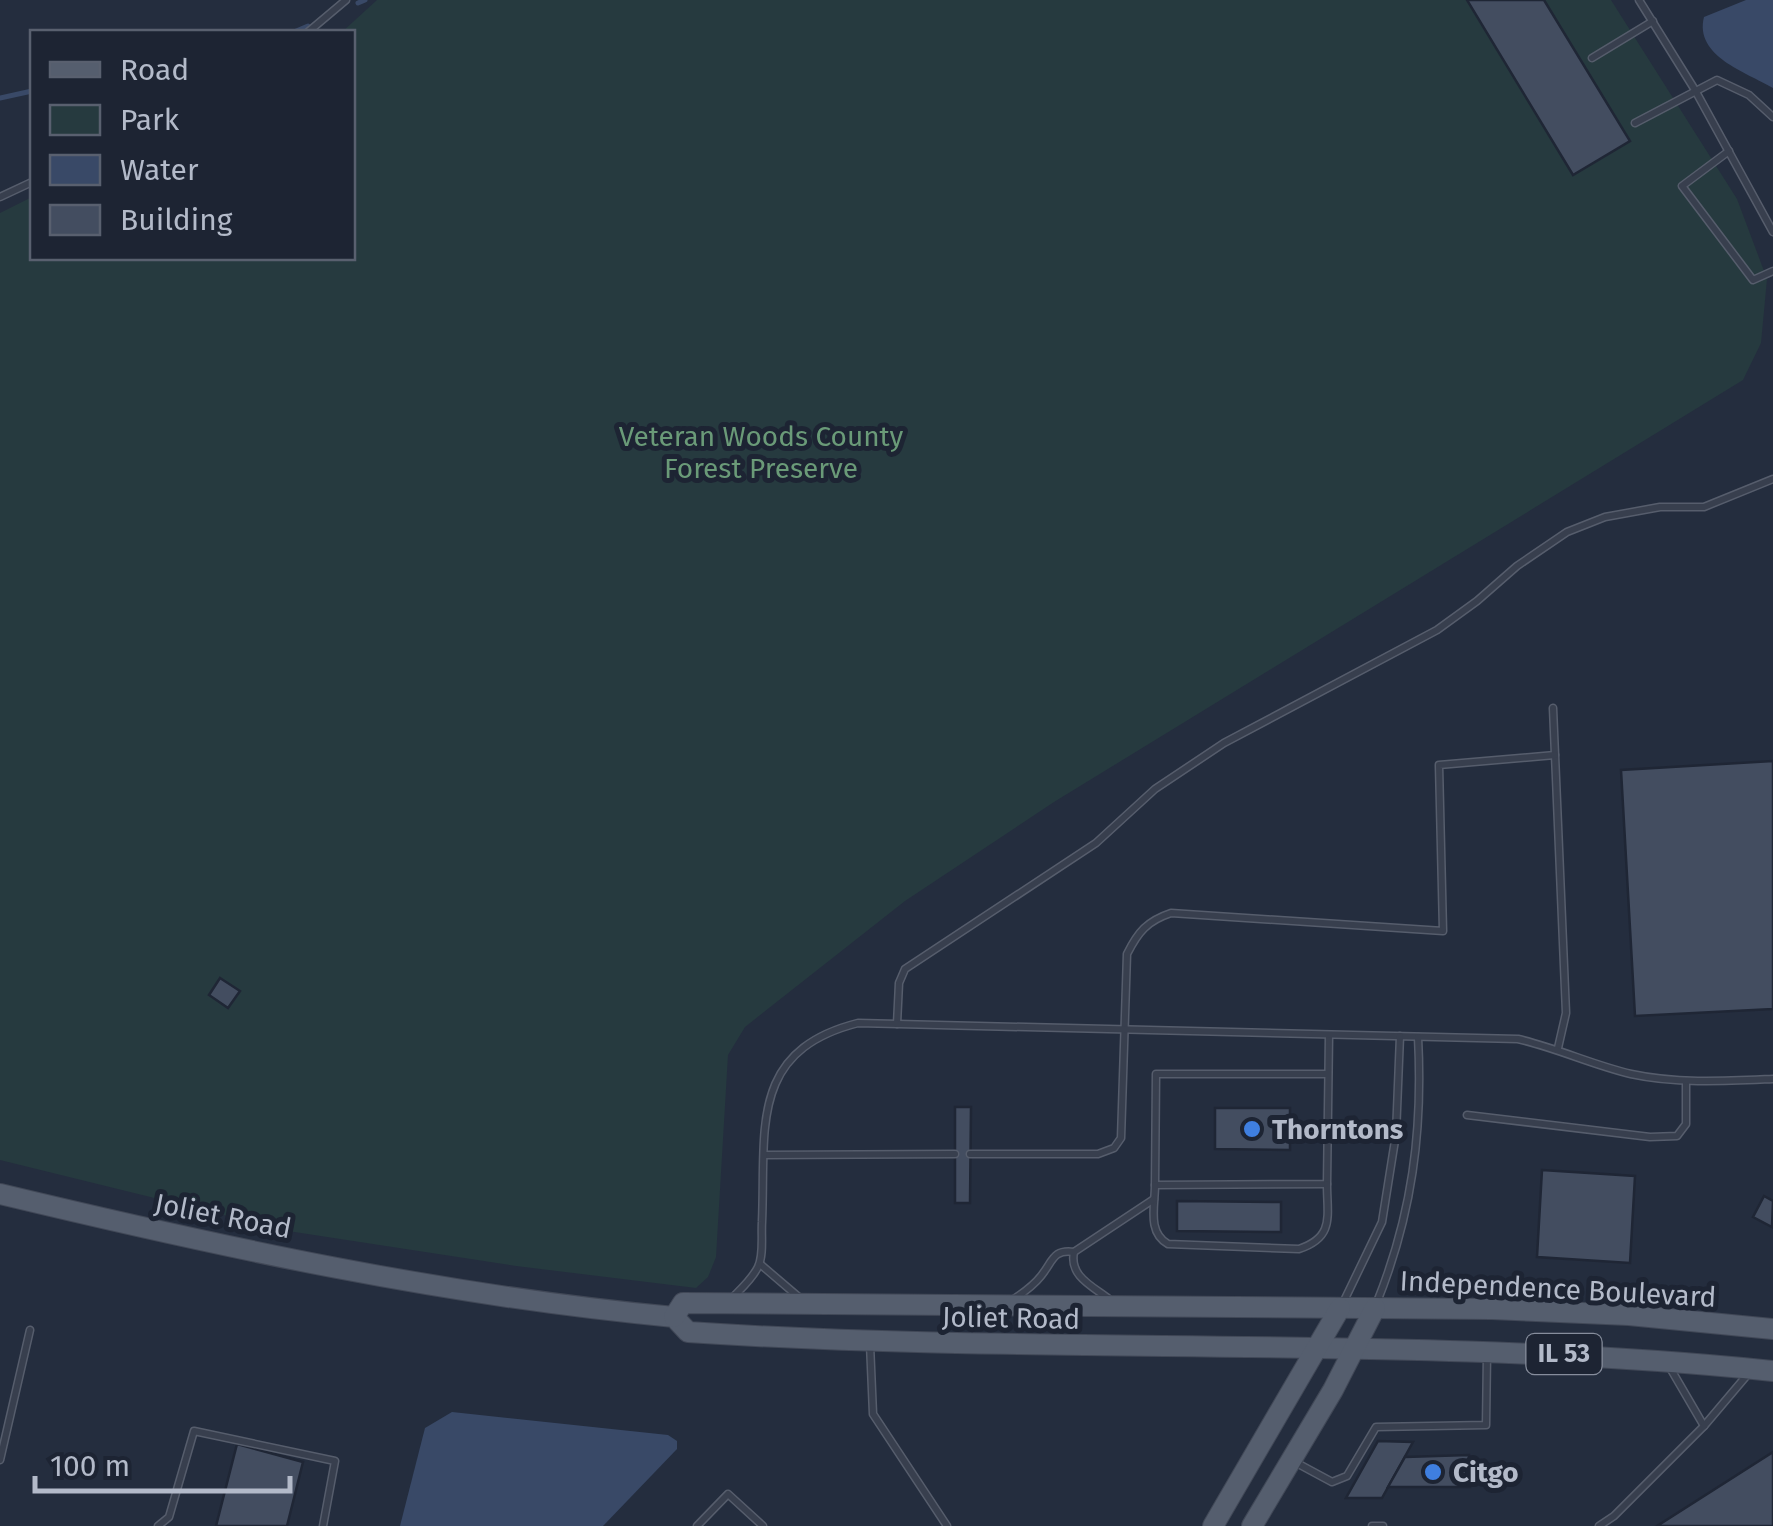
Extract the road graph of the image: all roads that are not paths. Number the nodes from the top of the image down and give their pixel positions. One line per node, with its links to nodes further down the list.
1 (346, 0): 4 (lane)
2 (1639, 0): 3 (lane)
3 (1653, 21): 5 (lane); 6 (lane)
4 (310, 30)
5 (1592, 58)
6 (1695, 90): 7 (lane); 8 (lane); 9 (lane)
7 (1773, 117)
8 (1635, 123)
9 (1729, 151): 12 (lane); 13 (lane)
10 (30, 183): 11 (lane)
11 (0, 196)
12 (1773, 232)
13 (1773, 271)
14 (1773, 479): 17 (lane)
15 (1552, 708): 16 (lane)
16 (1555, 754): 18 (lane); 22 (lane)
17 (897, 1024): 18 (lane); 29 (lane)
18 (1126, 1030): 19 (lane); 28 (lane)
19 (1329, 1035): 20 (lane); 23 (lane)
20 (1400, 1036): 21 (lane); 40 (lane)
21 (1418, 1037): 22 (lane); 41 (lane)
22 (1558, 1048): 25 (lane)
23 (1328, 1074): 30 (lane); 31 (lane)
24 (1773, 1079): 25 (lane)
25 (1686, 1081): 26 (lane)
26 (1466, 1115)
27 (955, 1154): 29 (lane)
28 (970, 1154)
29 (765, 1155): 35 (lane)
30 (1327, 1184): 31 (lane); 33 (lane)
31 (1155, 1185): 33 (lane)
32 (0, 1194): 42 (main road, Joliet Road)
33 (1155, 1198): 34 (lane)
34 (1074, 1252): 38 (lane); 39 (lane)
35 (760, 1264): 36 (lane); 37 (lane)
36 (726, 1304): 37 (main road, Joliet Road); 42 (main road, Joliet Road)
37 (811, 1306): 38 (main road, Joliet Road)
38 (1004, 1306): 39 (main road, Joliet Road)
39 (1118, 1306): 40 (main road, Joliet Road)
40 (1340, 1308): 41 (main road, Independence Boulevard / IL 53); 46 (main road)
41 (1374, 1308): 43 (main road, Independence Boulevard / IL 53); 47 (main road)
42 (674, 1317): 45 (main road, Joliet Road)
43 (1773, 1329)
44 (30, 1330): 52 (lane)
45 (870, 1342): 46 (main road, Joliet Road); 58 (lane)
46 (1316, 1349): 47 (main road, Joliet Road); 59 (main road)
47 (1355, 1350): 48 (main road, IL 53); 53 (main road)
48 (1487, 1351): 49 (main road, IL 53); 53 (lane)
49 (1666, 1360): 50 (main road, IL 53); 51 (lane)
50 (1762, 1370): 51 (lane)
51 (1704, 1426): 63 (lane)
52 (0, 1460)
53 (1292, 1460): 60 (main road)
54 (158, 1526): 55 (lane)
55 (324, 1526)
56 (697, 1526): 57 (lane)
57 (764, 1526)
58 (947, 1526)
59 (1214, 1526)
60 (1252, 1526)
61 (1372, 1526): 62 (lane)
62 (1383, 1526)
63 (1599, 1526)

